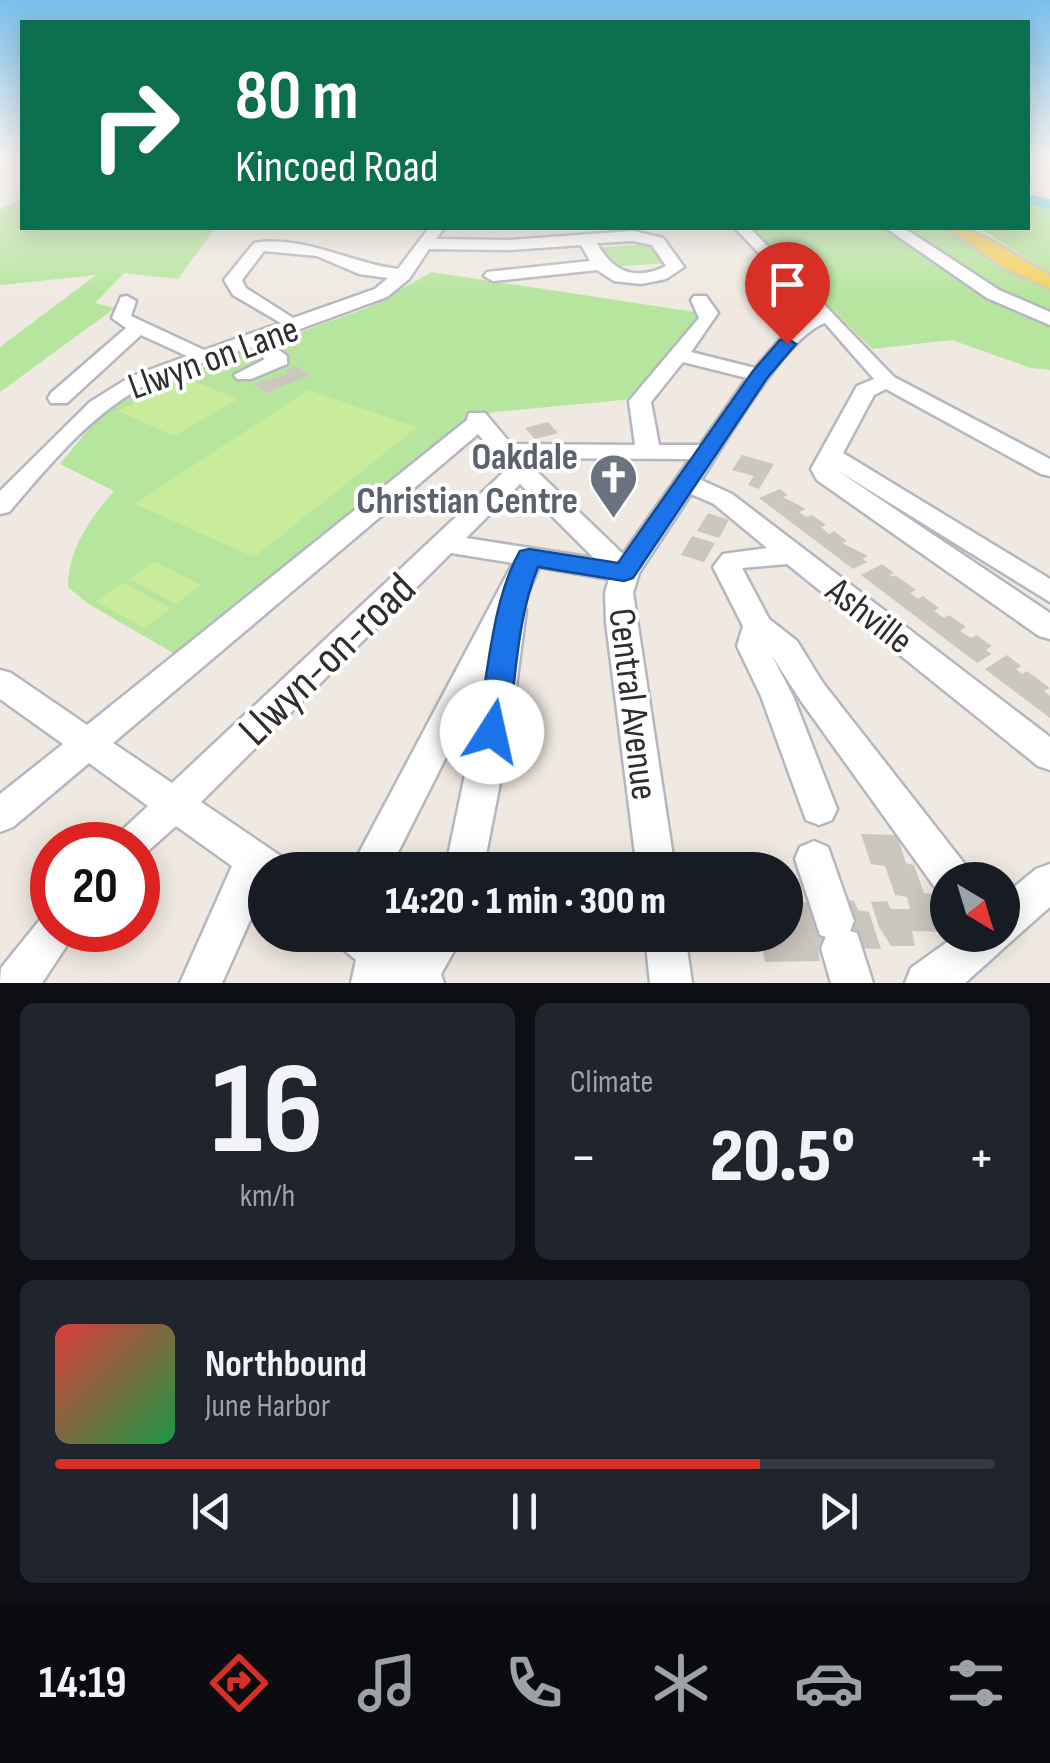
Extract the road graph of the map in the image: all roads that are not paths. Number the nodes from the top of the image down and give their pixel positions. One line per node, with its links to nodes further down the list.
1 (266, 230): 8 (street)
2 (434, 230): 7 (street)
3 (744, 230): 17 (street)
4 (897, 230): 13 (street)
5 (960, 230): 12 (main road)
6 (587, 240): 7 (street); 9 (street); 9 (street)
7 (424, 244): 10 (street)
8 (260, 246): 10 (street); 18 (street)
9 (601, 264): 11 (street)
10 (403, 275): 21 (street, Llwyn on Lane)
11 (493, 276)
12 (1050, 283)
13 (993, 294): 16 (street); 19 (street)
14 (700, 300): 22 (street)
15 (127, 301): 20 (street)
16 (1050, 303)
17 (828, 314): 25 (street, Central Avenue); 26 (street)
18 (284, 318)
19 (1050, 319)
20 (140, 327): 23 (street); 27 (street)
21 (254, 341): 23 (street, Llwyn on Lane); 24 (street)
22 (681, 355): 25 (street); 28 (street)
23 (202, 359): 34 (street, Llwyn on Lane)
24 (244, 375)
25 (760, 375): 29 (street, Central Avenue)
26 (886, 381): 30 (street); 32 (street)
27 (59, 398)
28 (648, 452): 29 (street); 31 (street)
29 (706, 452): 33 (street, Central Avenue)
30 (831, 456): 39 (street); 42 (street)
31 (512, 460): 35 (street, Llwyn-on-road); 38 (street); 46 (street)
32 (1050, 469)
33 (685, 482): 36 (street, Ashville); 38 (street, Central Avenue)
34 (0, 506)
35 (445, 543): 37 (street); 48 (street, Llwyn-on-road)
36 (792, 554): 41 (street); 47 (street, Ashville)
37 (529, 557): 38 (street); 40 (street)
38 (624, 572): 54 (street, Central Avenue)
39 (1050, 592)
40 (511, 599): 52 (street); 53 (street)
41 (758, 626): 44 (street); 45 (street)
42 (1050, 628)
43 (0, 682): 46 (street)
44 (812, 692): 45 (street); 57 (street)
45 (775, 694): 49 (street)
46 (84, 743): 48 (street); 50 (street)
47 (1050, 756)
48 (173, 804): 51 (street, Llwyn-on-road); 55 (street)
49 (819, 809)
50 (0, 816)
51 (155, 822)
52 (378, 852)
53 (468, 852)
54 (653, 852)
55 (248, 856)
56 (814, 858): 61 (street)
57 (940, 862)
58 (1050, 882): 60 (street)
59 (248, 891): 69 (street)
60 (1020, 908)
61 (843, 951)
62 (40, 952): 68 (street)
63 (434, 952): 67 (street)
64 (667, 952): 70 (street)
65 (969, 952): 71 (street)
66 (369, 956): 67 (street)
67 (419, 980)
68 (16, 983)
69 (201, 983)
70 (671, 983)
71 (926, 983)

